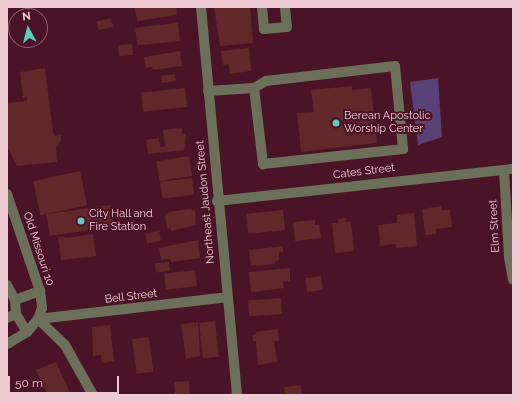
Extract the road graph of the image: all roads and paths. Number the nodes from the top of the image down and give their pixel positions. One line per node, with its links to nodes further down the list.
1 (201, 7): 5 (street, Northeast Jaudon Street)
2 (262, 7): 3 (street)
3 (285, 7)
4 (254, 88): 4 (street); 5 (street)
5 (208, 91): 8 (street, Northeast Jaudon Street)
6 (509, 170): 8 (street, Cates Street); 9 (street, Elm Street)
7 (7, 194): 11 (street, Old Missouri 10)
8 (217, 201): 12 (street, Northeast Jaudon Street)
9 (513, 280)
10 (7, 285): 13 (street)
11 (40, 291): 13 (street); 15 (street, Old Missouri 10)
12 (227, 297): 15 (street, Bell Street); 19 (street, Northeast Jaudon Street)
13 (15, 300): 14 (street)
14 (11, 316): 16 (street)
15 (38, 319): 16 (street); 18 (street)
16 (27, 332): 17 (street)
17 (7, 344)
18 (93, 395)
19 (237, 395)

